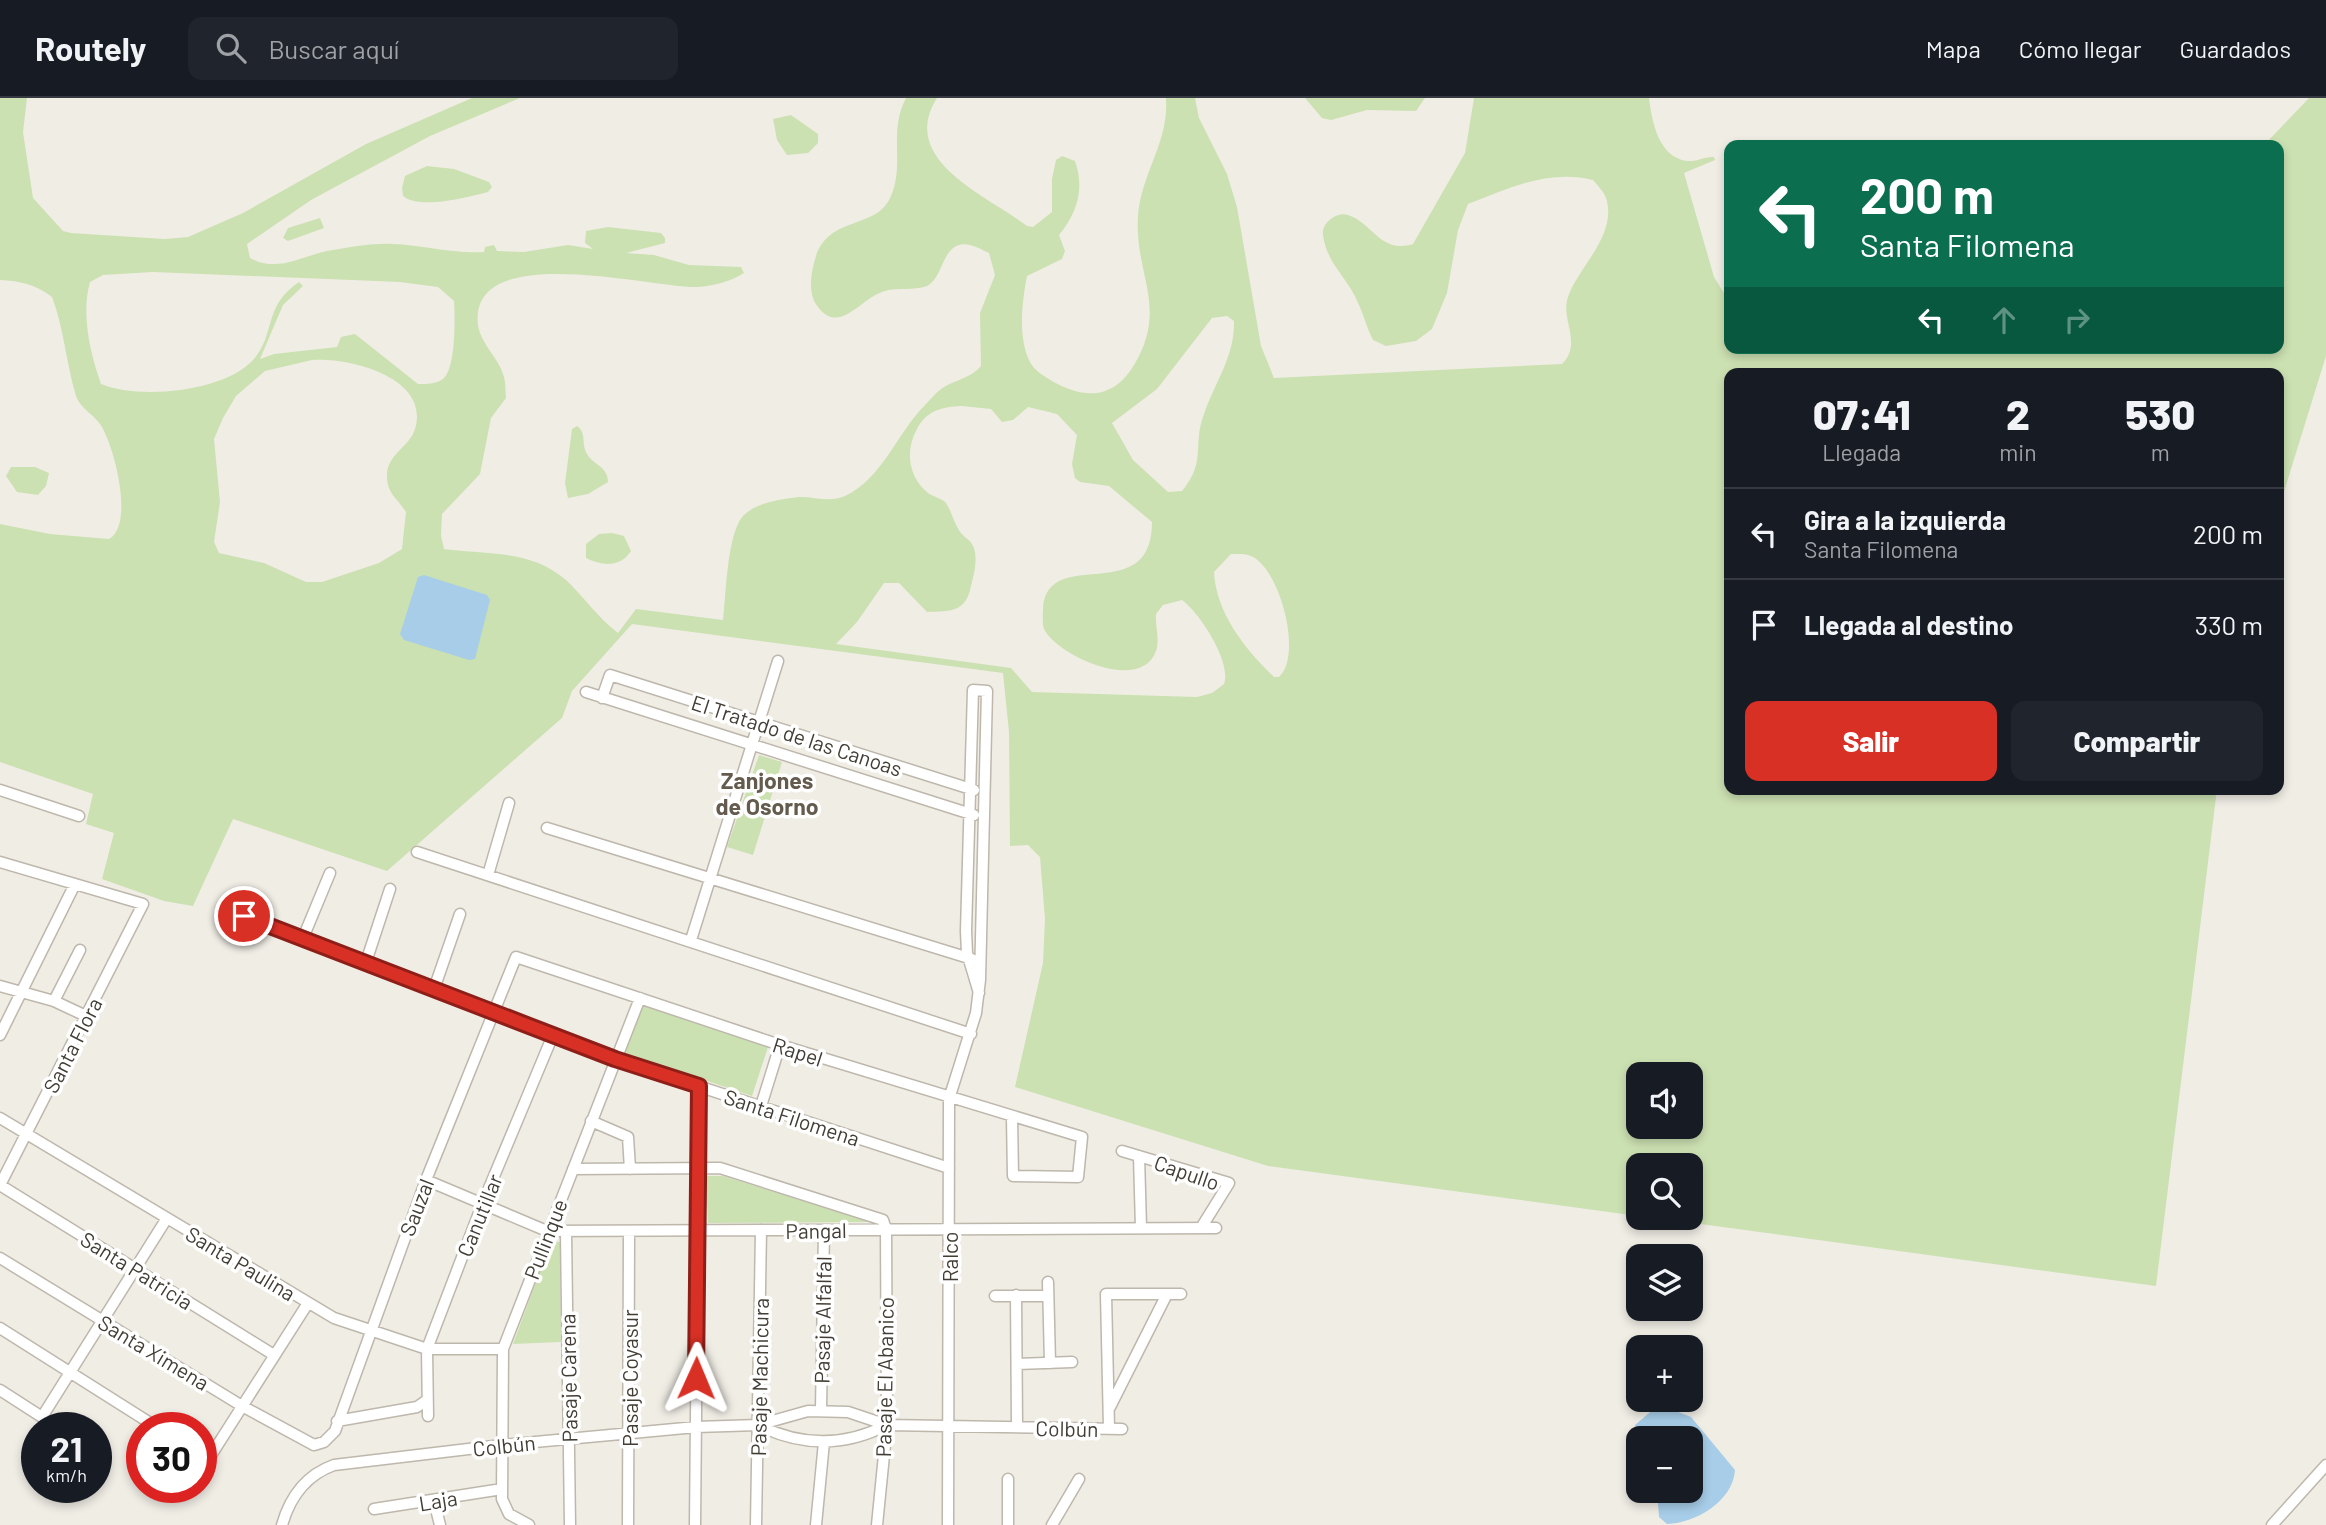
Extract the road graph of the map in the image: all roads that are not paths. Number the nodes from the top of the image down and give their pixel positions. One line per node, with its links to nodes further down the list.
1 (778, 661): 4 (street)
2 (586, 692): 3 (street, El Tratado de las Canoas)
3 (602, 698): 4 (street, El Tratado de las Canoas); 6 (street, El Tratado de las Canoas)
4 (759, 723): 5 (street, El Tratado de las Canoas); 6 (street)
5 (797, 735): 7 (street); 9 (street, El Tratado de las Canoas)
6 (752, 746): 7 (street, El Tratado de las Canoas); 20 (street)
7 (790, 758): 12 (street, El Tratado de las Canoas)
8 (0, 790): 13 (street)
9 (970, 790): 10 (street, El Tratado de las Canoas); 10 (street, Ralco); 12 (street, Ralco)
10 (984, 791): 14 (street, Ralco)
11 (509, 803): 19 (street)
12 (969, 814): 14 (street, El Tratado de las Canoas); 29 (street, Ralco)
13 (79, 816)
14 (984, 816): 29 (street, Ralco)
15 (547, 828): 20 (street)
16 (417, 852): 19 (street)
17 (0, 862): 21 (street)
18 (330, 873): 25 (street)
19 (488, 875): 26 (street)
20 (710, 880): 26 (street); 29 (street)
21 (75, 884): 33 (street); 37 (street, Santa Flora)
22 (390, 889): 30 (street)
23 (460, 914): 32 (street)
24 (244, 916): 25 (street, Santa Filomena)
25 (303, 939): 30 (street, Santa Filomena)
26 (691, 940): 38 (street)
27 (80, 950): 35 (street)
28 (516, 957): 34 (street, Rapel); 36 (street, Sauzal)
29 (974, 960): 38 (street, Ralco)
30 (366, 962): 32 (street, Santa Filomena)
31 (0, 986): 33 (street)
32 (434, 989): 36 (street, Santa Filomena)
33 (23, 991): 35 (street); 39 (street)
34 (640, 998): 41 (street, Rapel); 42 (street, Pullinque)
35 (54, 1001): 37 (street)
36 (493, 1012): 40 (street, Santa Filomena); 56 (street, Sauzal)
37 (86, 1016): 49 (street, Santa Flora)
38 (971, 1034): 44 (street, Ralco)
39 (0, 1035)
40 (553, 1035): 42 (street, Santa Filomena); 58 (street, Canutillar)
41 (780, 1045): 44 (street, Rapel); 45 (street)
42 (615, 1059): 43 (street, Santa Filomena); 48 (street, Pullinque)
43 (699, 1086): 45 (street, Santa Filomena); 53 (street)
44 (949, 1099): 47 (street, Rapel); 54 (street, Ralco)
45 (761, 1106): 54 (street, Santa Filomena)
46 (0, 1118): 49 (street, Santa Paulina)
47 (1012, 1118): 47 (street, Rapel)
48 (591, 1121): 52 (street); 55 (street, Pullinque)
49 (28, 1133): 57 (street, Santa Flora); 59 (street, Santa Paulina)
50 (1122, 1151): 51 (street, Capullo)
51 (1139, 1156): 61 (street, Capullo); 62 (street, Capullo)
52 (630, 1168): 53 (street); 55 (street)
53 (698, 1168): 64 (street); 69 (street)
54 (949, 1168): 60 (street, Ralco)
55 (573, 1169): 67 (street, Pullinque)
56 (426, 1180): 58 (street, Pangal); 82 (street, Sauzal)
57 (0, 1185): 72 (street, Santa Patricia)
58 (482, 1205): 67 (street, Pangal); 83 (street, Canutillar)
59 (167, 1218): 72 (street); 79 (street, Santa Paulina)
60 (949, 1228): 61 (street, Pangal); 64 (street, Pangal); 100 (street, Ralco)
61 (1142, 1228): 62 (street, Pangal)
62 (1201, 1228): 63 (street, Pangal)
63 (1216, 1228)
64 (886, 1229): 66 (street, Pangal); 102 (street, Pasaje El Abanico)
65 (761, 1230): 66 (street, Pangal); 69 (street, Pangal); 101 (street, Pasaje Machicura)
66 (824, 1230): 93 (street, Pasaje Alfalfal)
67 (548, 1231): 70 (street, Pangal); 84 (street, Pullinque)
68 (629, 1231): 69 (street, Pangal); 70 (street, Pangal); 107 (street, Pasaje Coyasur)
69 (698, 1231): 104 (street)
70 (566, 1232): 108 (street, Pasaje Carena)
71 (0, 1258): 80 (street, Santa Ximena)
72 (134, 1268): 80 (street); 85 (street, Santa Patricia)
73 (1048, 1282): 78 (street)
74 (1167, 1294): 75 (street); 94 (street); 94 (street)
75 (1181, 1294)
76 (1016, 1295): 77 (street); 78 (street); 88 (street)
77 (995, 1296)
78 (1048, 1296): 87 (street)
79 (308, 1303): 82 (street, Santa Paulina); 85 (street)
80 (102, 1321): 89 (street); 92 (street, Santa Ximena)
81 (0, 1328): 89 (street)
82 (370, 1329): 83 (street, Santa Paulina); 99 (street, Sauzal)
83 (427, 1349): 84 (street, Santa Paulina); 91 (street, Canutillar)
84 (503, 1349): 112 (street, Pullinque)
85 (274, 1355): 92 (street)
86 (1072, 1362): 87 (street)
87 (1050, 1363): 88 (street)
88 (1017, 1364): 103 (street)
89 (70, 1372): 96 (street); 97 (street)
90 (0, 1390): 95 (street)
91 (427, 1400): 98 (street, Canutillar); 99 (street)
92 (242, 1406): 109 (street); 111 (street, Santa Ximena)
93 (821, 1410): 101 (street, Colbún); 102 (street, Colbún)
94 (1108, 1410): 105 (street)
95 (34, 1412)
96 (45, 1412)
97 (133, 1412)
98 (428, 1416)
99 (337, 1421): 111 (street, Sauzal)
100 (948, 1424): 102 (street, Colbún); 103 (street, Colbún); 128 (street, Ralco)
101 (758, 1425): 104 (street, Colbún); 110 (street, Colbún); 125 (street, Pasaje Machicura)
102 (887, 1425): 110 (street, Colbún); 127 (street, Pasaje El Abanico)
103 (1017, 1426): 105 (street, Colbún)
104 (696, 1427): 107 (street, Colbún); 124 (street)
105 (1109, 1429): 106 (street, Colbún)
106 (1122, 1429)
107 (629, 1434): 108 (street, Colbún); 123 (street, Pasaje Coyasur)
108 (569, 1439): 112 (street, Colbún); 122 (street, Pasaje Carena)
109 (217, 1441)
110 (824, 1442): 126 (street)
111 (309, 1445)
112 (502, 1445): 116 (street, Pullinque); 119 (street, Colbún)
113 (2326, 1465): 131 (street)
114 (1008, 1479): 129 (street)
115 (1079, 1479): 130 (street)
116 (502, 1489): 117 (street, Laja); 121 (street)
117 (434, 1501): 118 (street, Laja); 120 (street)
118 (374, 1509)
119 (282, 1525)
120 (440, 1525)
121 (529, 1525)
122 (570, 1525)
123 (628, 1525)
124 (695, 1525)
125 (756, 1525)
126 (816, 1525)
127 (877, 1525)
128 (948, 1525)
129 (1008, 1525)
130 (1052, 1525)
131 (2272, 1525)

